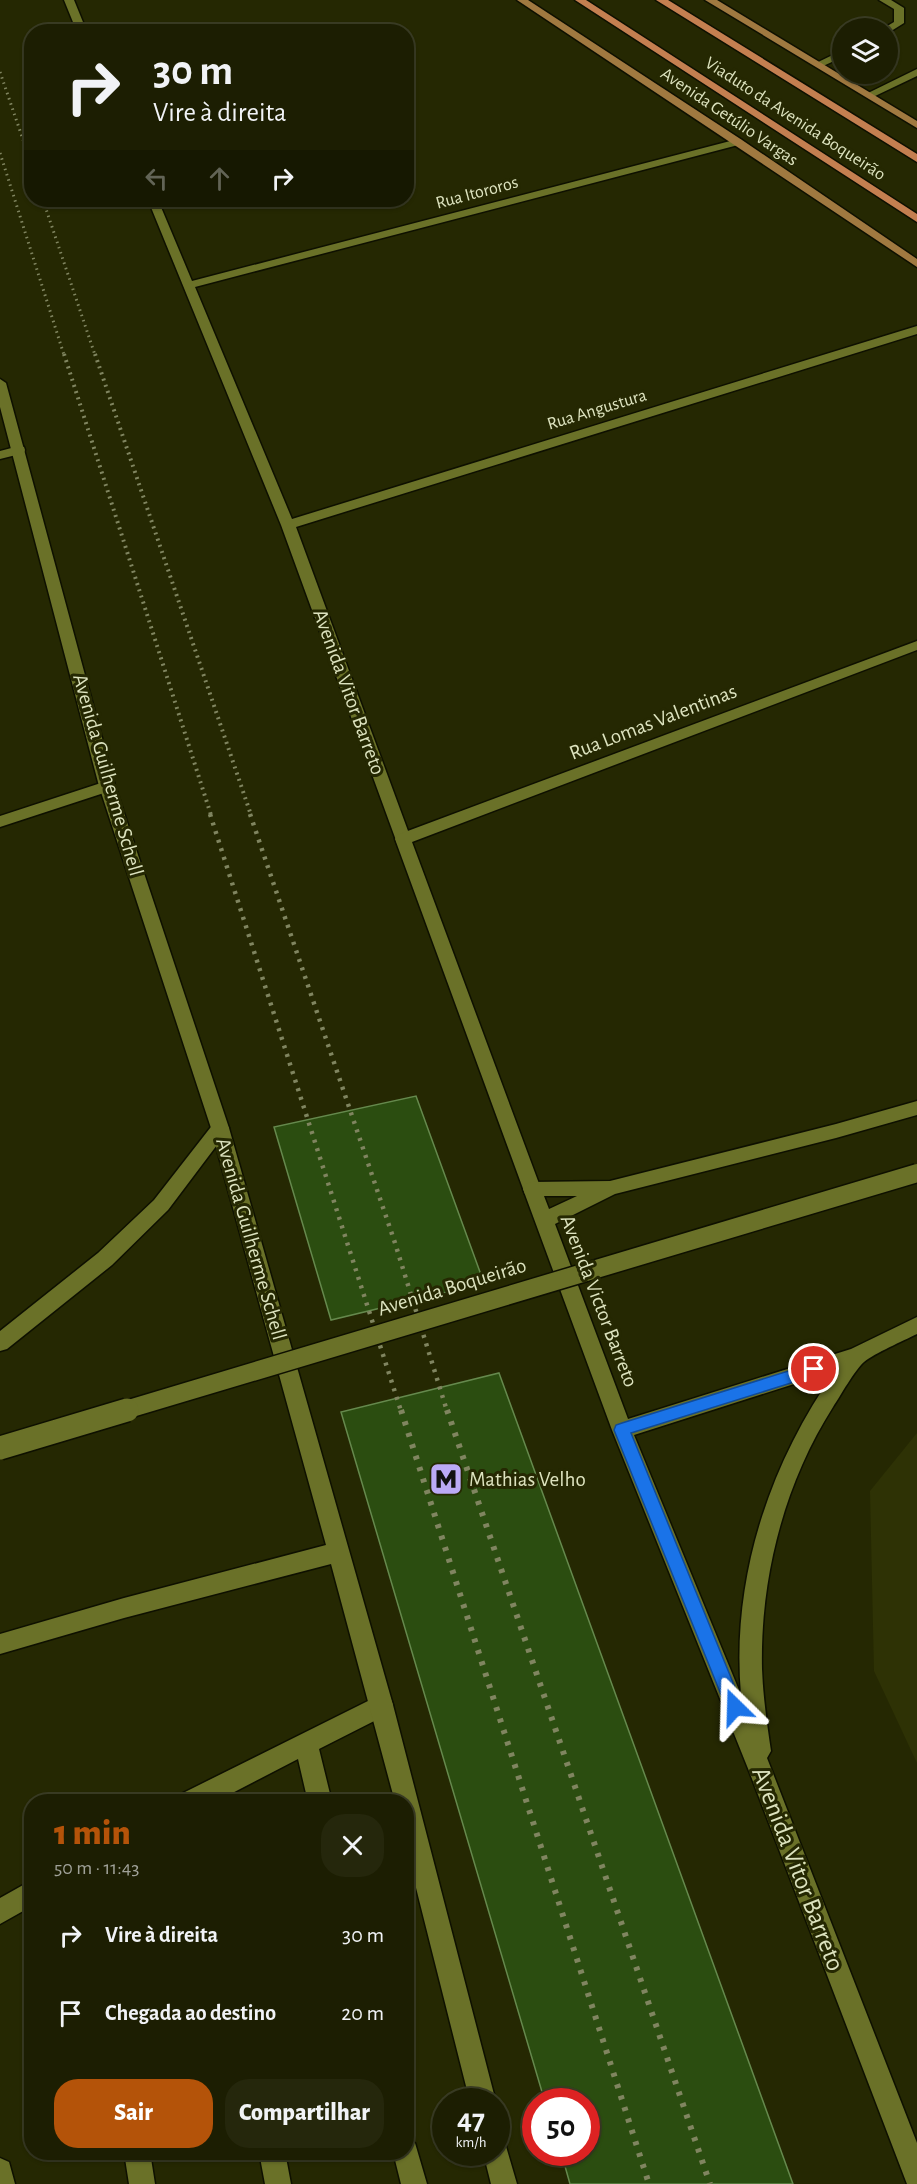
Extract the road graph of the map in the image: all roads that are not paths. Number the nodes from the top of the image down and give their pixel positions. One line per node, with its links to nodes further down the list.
1 (69, 0): 7 (main road)
2 (522, 0): 14 (main road, Avenida Getúlio Vargas)
3 (580, 0): 17 (highway, Viaduto da Avenida Boqueirão)
4 (661, 0): 15 (highway, Viaduto da Avenida Boqueirão)
5 (710, 0): 10 (main road)
6 (884, 0): 8 (main road)
7 (79, 24)
8 (898, 24)
9 (832, 58): 10 (main road)
10 (819, 64): 12 (main road)
11 (917, 72): 12 (main road)
12 (869, 95): 13 (main road)
13 (917, 125)
14 (738, 142): 18 (main road, Avenida Getúlio Vargas); 19 (main road, Rua Itororos)
15 (917, 159)
16 (156, 207): 19 (main road, Avenida Vitor Barreto)
17 (917, 219)
18 (917, 264)
19 (189, 285): 24 (main road, Avenida Vitor Barreto)
20 (917, 330): 24 (main road, Rua Angustura)
21 (0, 383): 22 (main road, Avenida Guilherme Schell)
22 (19, 450): 23 (main road); 26 (main road, Avenida Guilherme Schell)
23 (0, 455)
24 (288, 525): 28 (main road, Avenida Vitor Barreto)
25 (917, 645): 28 (main road, Rua Lomas Valentinas)
26 (107, 786): 27 (main road); 30 (main road, Avenida Guilherme Schell)
27 (0, 822)
28 (403, 839): 33 (main road, Avenida Vitor Barreto)
29 (917, 1108): 32 (main road)
30 (220, 1128): 36 (main road); 40 (main road, Avenida Guilherme Schell)
31 (917, 1173): 39 (main road, Avenida Boqueirão, bridge)
32 (610, 1188): 33 (main road); 34 (main road)
33 (532, 1189): 34 (main road, Avenida Victor Barreto)
34 (543, 1221): 38 (main road, Avenida Victor Barreto)
35 (917, 1325): 37 (main road)
36 (0, 1343)
37 (857, 1356): 38 (main road); 44 (main road)
38 (622, 1430): 44 (main road, Avenida Vitor Barreto)
39 (0, 1448)
40 (339, 1552): 41 (main road); 42 (main road, Avenida Guilherme Schell)
41 (0, 1644)
42 (382, 1705): 43 (main road); 47 (main road, Avenida Guilherme Schell)
43 (306, 1744): 45 (main road); 46 (main road)
44 (761, 1771): 57 (main road, Avenida Vitor Barreto)
45 (209, 1794)
46 (318, 1794)
47 (405, 1794)
48 (414, 1831): 51 (main road, Avenida Guilherme Schell)
49 (24, 1897): 50 (main road)
50 (0, 1912)
51 (479, 2088)
52 (138, 2160): 59 (main road)
53 (274, 2160): 60 (main road)
54 (408, 2160): 61 (main road)
55 (500, 2166): 62 (main road)
56 (0, 2171): 58 (main road)
57 (917, 2177)
58 (2, 2184)
59 (142, 2184)
60 (278, 2184)
61 (414, 2184)
62 (504, 2184)

